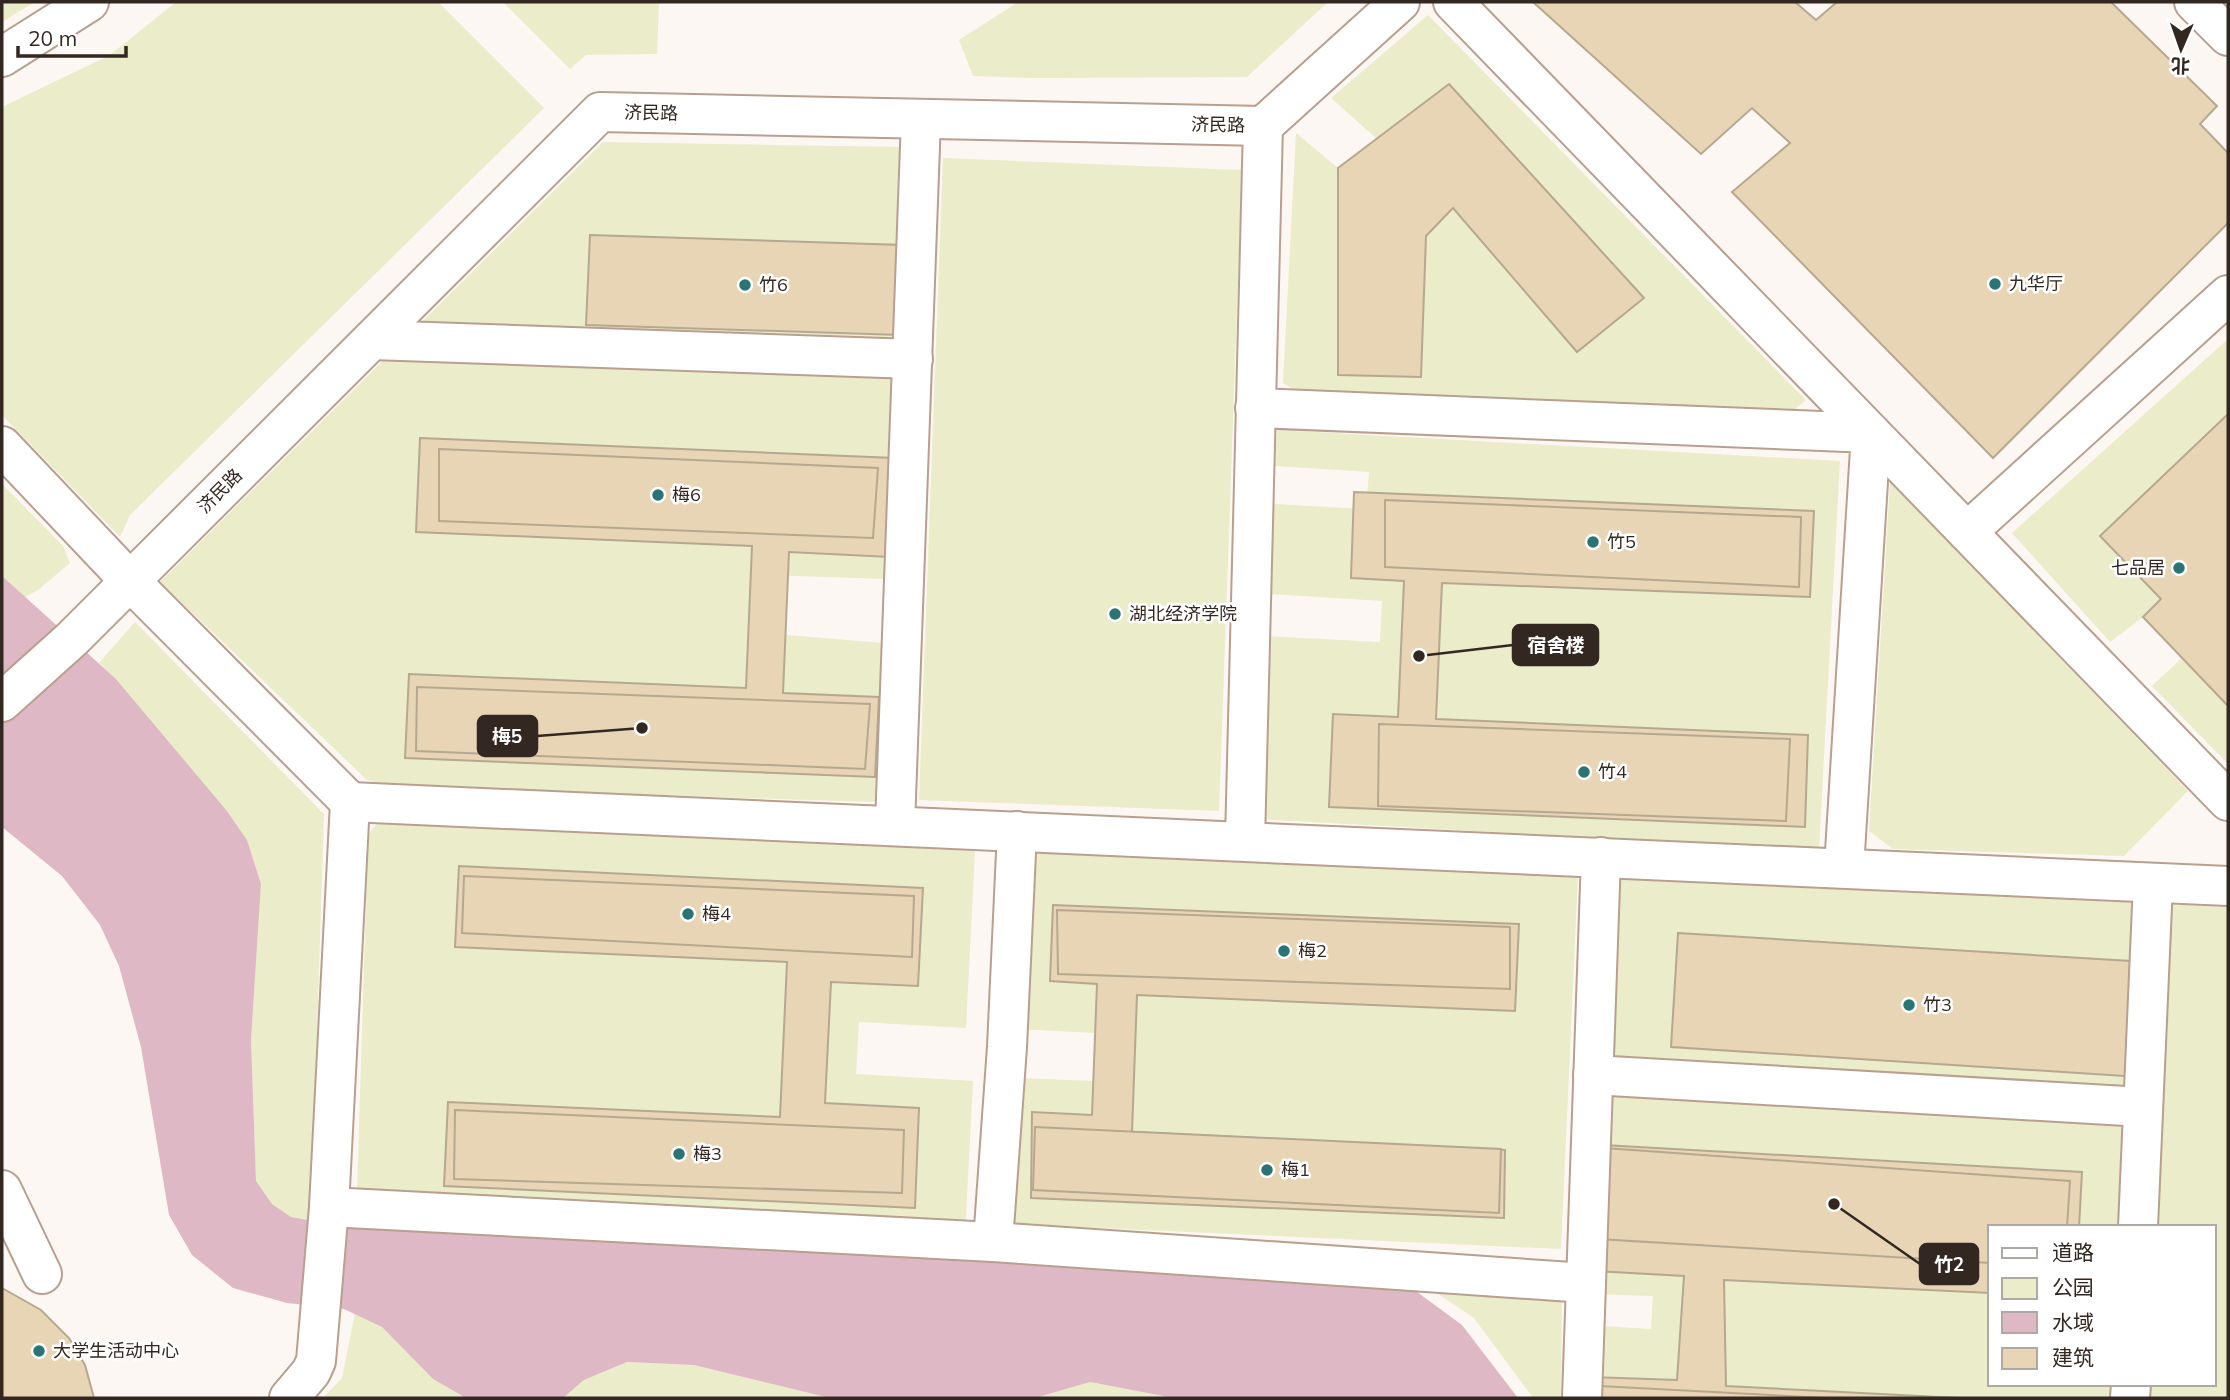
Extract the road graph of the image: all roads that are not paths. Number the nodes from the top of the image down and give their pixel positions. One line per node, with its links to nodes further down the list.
1 (89, 2): 6 (street)
2 (1400, 2): 8 (street, 济民路)
3 (1453, 2): 13 (street)
4 (2194, 2): 5 (street)
5 (2228, 36)
6 (2, 57)
7 (921, 119): 8 (street, 济民路); 10 (street, 济民路); 11 (street)
8 (1263, 126): 12 (street)
9 (2228, 295): 15 (street)
10 (372, 340): 11 (street); 16 (street, 济民路)
11 (913, 359): 20 (street)
12 (1255, 408): 13 (street); 22 (street)
13 (1871, 433): 15 (street); 24 (street)
14 (2, 446): 16 (street)
15 (1967, 532): 18 (street)
16 (130, 581): 17 (street, 济民路); 19 (street)
17 (2, 702)
18 (2228, 801)
19 (350, 802): 20 (street); 30 (street)
20 (895, 825): 21 (street)
21 (1017, 831): 22 (street); 32 (street)
22 (1245, 841): 23 (street)
23 (1601, 857): 24 (street); 27 (street)
24 (1843, 868): 25 (street)
25 (2153, 883): 26 (street); 28 (street)
26 (2228, 886)
27 (1593, 1075): 28 (street); 34 (street)
28 (2143, 1107): 31 (street)
29 (2, 1190): 33 (street)
30 (328, 1213): 32 (street); 35 (street)
31 (2138, 1225)
32 (993, 1242): 34 (street)
33 (42, 1274)
34 (1586, 1283): 36 (street)
35 (289, 1398)
36 (1582, 1398)

